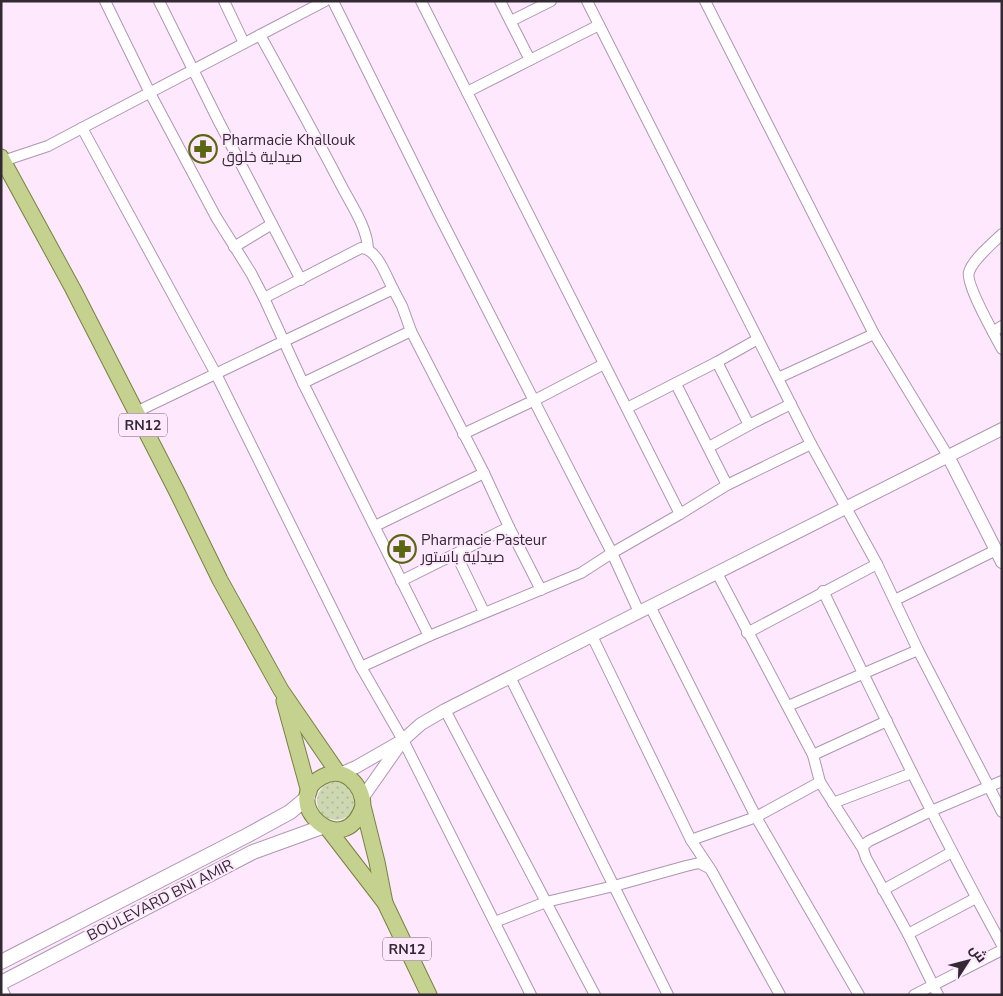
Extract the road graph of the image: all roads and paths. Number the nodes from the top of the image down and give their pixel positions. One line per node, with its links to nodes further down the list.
1 (104, 1): 18 (street)
2 (159, 1): 16 (street)
3 (224, 1): 14 (street)
4 (332, 1): 40 (street)
5 (421, 1): 17 (street)
6 (500, 1): 11 (street)
7 (551, 1): 11 (street)
8 (587, 1): 12 (street)
9 (705, 1): 30 (street)
10 (317, 3): 13 (street)
11 (511, 21): 15 (street)
12 (599, 25): 15 (street); 31 (street)
13 (260, 35): 14 (street); 24 (street)
14 (244, 43): 16 (street)
15 (530, 60): 17 (street)
16 (193, 70): 18 (street); 21 (street)
17 (467, 92): 35 (street)
18 (150, 93): 19 (street); 23 (street)
19 (82, 128): 20 (street); 36 (street)
20 (2, 159): 43 (main road, RN12)
21 (272, 224): 23 (street); 25 (street)
22 (1002, 234): 28 (street)
23 (234, 247): 27 (street)
24 (368, 249): 25 (street); 26 (street)
25 (301, 280): 27 (street)
26 (393, 289): 29 (street); 32 (street)
27 (264, 298): 32 (street)
28 (997, 329): 33 (street)
29 (411, 331): 38 (street); 46 (street)
30 (874, 334): 37 (street); 49 (street)
31 (758, 339): 34 (street); 37 (street)
32 (285, 340): 36 (street); 38 (street)
33 (1002, 350)
34 (717, 362): 39 (street); 44 (street)
35 (604, 364): 40 (street); 42 (street)
36 (216, 374): 43 (street); 72 (street)
37 (778, 378): 41 (street)
38 (303, 383): 54 (street)
39 (676, 384): 42 (street); 48 (street)
40 (535, 400): 46 (street); 57 (street)
41 (791, 404): 44 (street); 47 (street)
42 (627, 408): 53 (street)
43 (136, 412): 75 (main road, RN12)
44 (749, 425): 48 (street)
45 (1002, 429): 49 (street)
46 (463, 434): 50 (street)
47 (812, 444): 51 (street); 52 (street)
48 (709, 447): 51 (street)
49 (948, 456): 52 (street); 56 (street)
50 (484, 473): 54 (street); 55 (street)
51 (727, 484): 53 (street)
52 (846, 506): 60 (street); 61 (street)
53 (680, 514): 57 (street)
54 (376, 526): 62 (street)
55 (509, 527): 58 (street); 63 (street)
56 (996, 550): 59 (street); 65 (street)
57 (612, 553): 63 (street); 66 (street)
58 (456, 554): 62 (street); 67 (street)
59 (1002, 562)
60 (878, 564): 64 (street); 65 (street)
61 (717, 573): 66 (street); 68 (street)
62 (400, 581): 69 (street)
63 (541, 590): 67 (street)
64 (823, 591): 68 (street); 73 (street)
65 (895, 600): 71 (street)
66 (645, 609): 70 (street); 91 (street)
67 (484, 612): 69 (street)
68 (748, 633): 76 (street)
69 (429, 636): 72 (street)
70 (592, 636): 74 (street); 93 (street)
71 (918, 650): 73 (street); 85 (street)
72 (361, 667): 79 (street)
73 (863, 674): 76 (street); 78 (street)
74 (510, 677): 77 (street); 97 (street)
75 (281, 690): 82 (main road, RN12); 86 (main road, RN12)
76 (788, 706): 80 (street)
77 (445, 710): 79 (street); 100 (street)
78 (887, 721): 80 (street); 81 (street)
79 (403, 740): 82 (street); 87 (street); 102 (street)
80 (813, 755): 84 (street)
81 (912, 773): 88 (street); 89 (street)
82 (340, 774): 86 (main road); 87 (main road, RN12)
83 (1002, 780): 85 (street)
84 (820, 782): 88 (street); 91 (street)
85 (988, 787): 89 (street); 90 (street)
86 (308, 794): 92 (main road, RN12); 106 (main road, BOULEVARD BNI AMIR)
87 (363, 802): 92 (main road); 101 (main road, RN12)
88 (833, 803): 94 (street)
89 (931, 811): 94 (street); 95 (street)
90 (1002, 812)
91 (756, 817): 93 (street); 116 (street)
92 (325, 828): 101 (main road, RN12); 107 (main road, BOULEVARD BNI AMIR)
93 (691, 840): 96 (street)
94 (863, 849): 98 (street)
95 (952, 852): 98 (street); 99 (street)
96 (711, 870): 97 (street); 115 (street)
97 (614, 886): 100 (street); 114 (street)
98 (883, 890): 103 (street)
99 (976, 898): 103 (street); 104 (street)
100 (546, 902): 102 (street); 113 (street)
101 (385, 903): 111 (main road, RN12)
102 (495, 922): 112 (street)
103 (908, 934): 109 (street)
104 (1002, 945)
105 (1002, 950): 109 (street)
106 (1, 962)
107 (1, 982)
108 (1, 987): 110 (street)
109 (935, 990): 117 (street)
110 (5, 995)
111 (429, 995)
112 (531, 995)
113 (595, 995)
114 (668, 995)
115 (780, 995)
116 (860, 995)
117 (914, 995)

